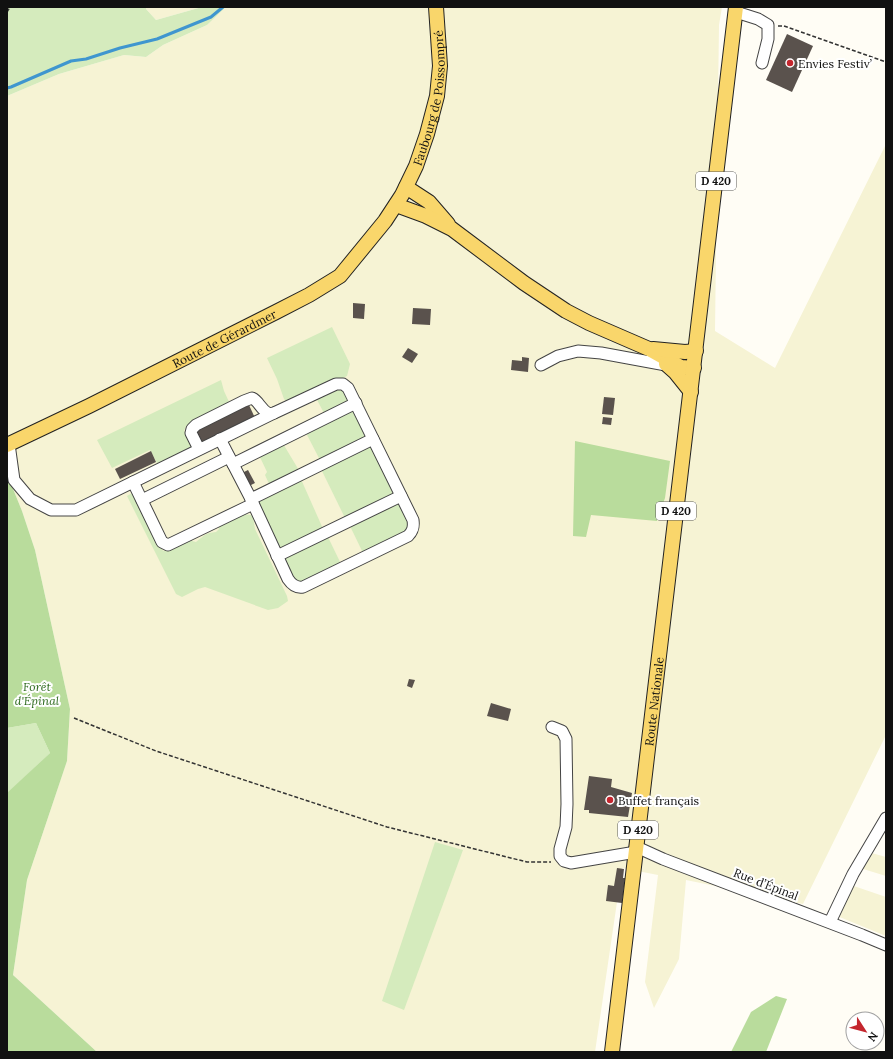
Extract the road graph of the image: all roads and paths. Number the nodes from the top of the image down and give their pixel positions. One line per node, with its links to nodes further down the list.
1 (10, 7): 4 (path)
2 (436, 7): 8 (main road, Faubourg de Poissompré)
3 (736, 10): 5 (street); 12 (main road, D 420)
4 (7, 12)
5 (768, 25): 6 (street); 7 (path)
6 (762, 62)
7 (886, 62)
8 (406, 187): 9 (main road, Route de Gérardmer); 10 (main road)
9 (396, 205): 10 (main road); 21 (main road, Route de Gérardmer)
10 (452, 229): 11 (main road)
11 (649, 349): 12 (main road); 14 (main road); 15 (main road)
12 (696, 351): 15 (main road, Route Nationale / D 420)
13 (541, 365): 14 (street)
14 (666, 365): 16 (main road)
15 (694, 368): 16 (main road, Route Nationale / D 420)
16 (691, 392): 32 (main road, Route Nationale / D 420)
17 (356, 403): 18 (street); 20 (street); 23 (street)
18 (274, 413): 19 (street); 22 (street)
19 (220, 439): 22 (street); 23 (street)
20 (373, 439): 25 (street); 27 (street)
21 (8, 445): 24 (street)
22 (199, 449): 24 (street)
23 (231, 460): 26 (street); 27 (street)
24 (133, 482): 26 (street)
25 (401, 496): 28 (street); 28 (street)
26 (142, 500): 27 (street)
27 (252, 502): 28 (street)
28 (278, 556)
29 (74, 718): 33 (path)
30 (552, 727): 33 (street)
31 (886, 818): 34 (street)
32 (636, 850): 33 (street); 34 (street, Rue d’Épinal); 36 (main road, Route Nationale / D 420)
33 (564, 861)
34 (830, 922): 35 (street, Rue d’Épinal)
35 (886, 945)
36 (612, 1052)

